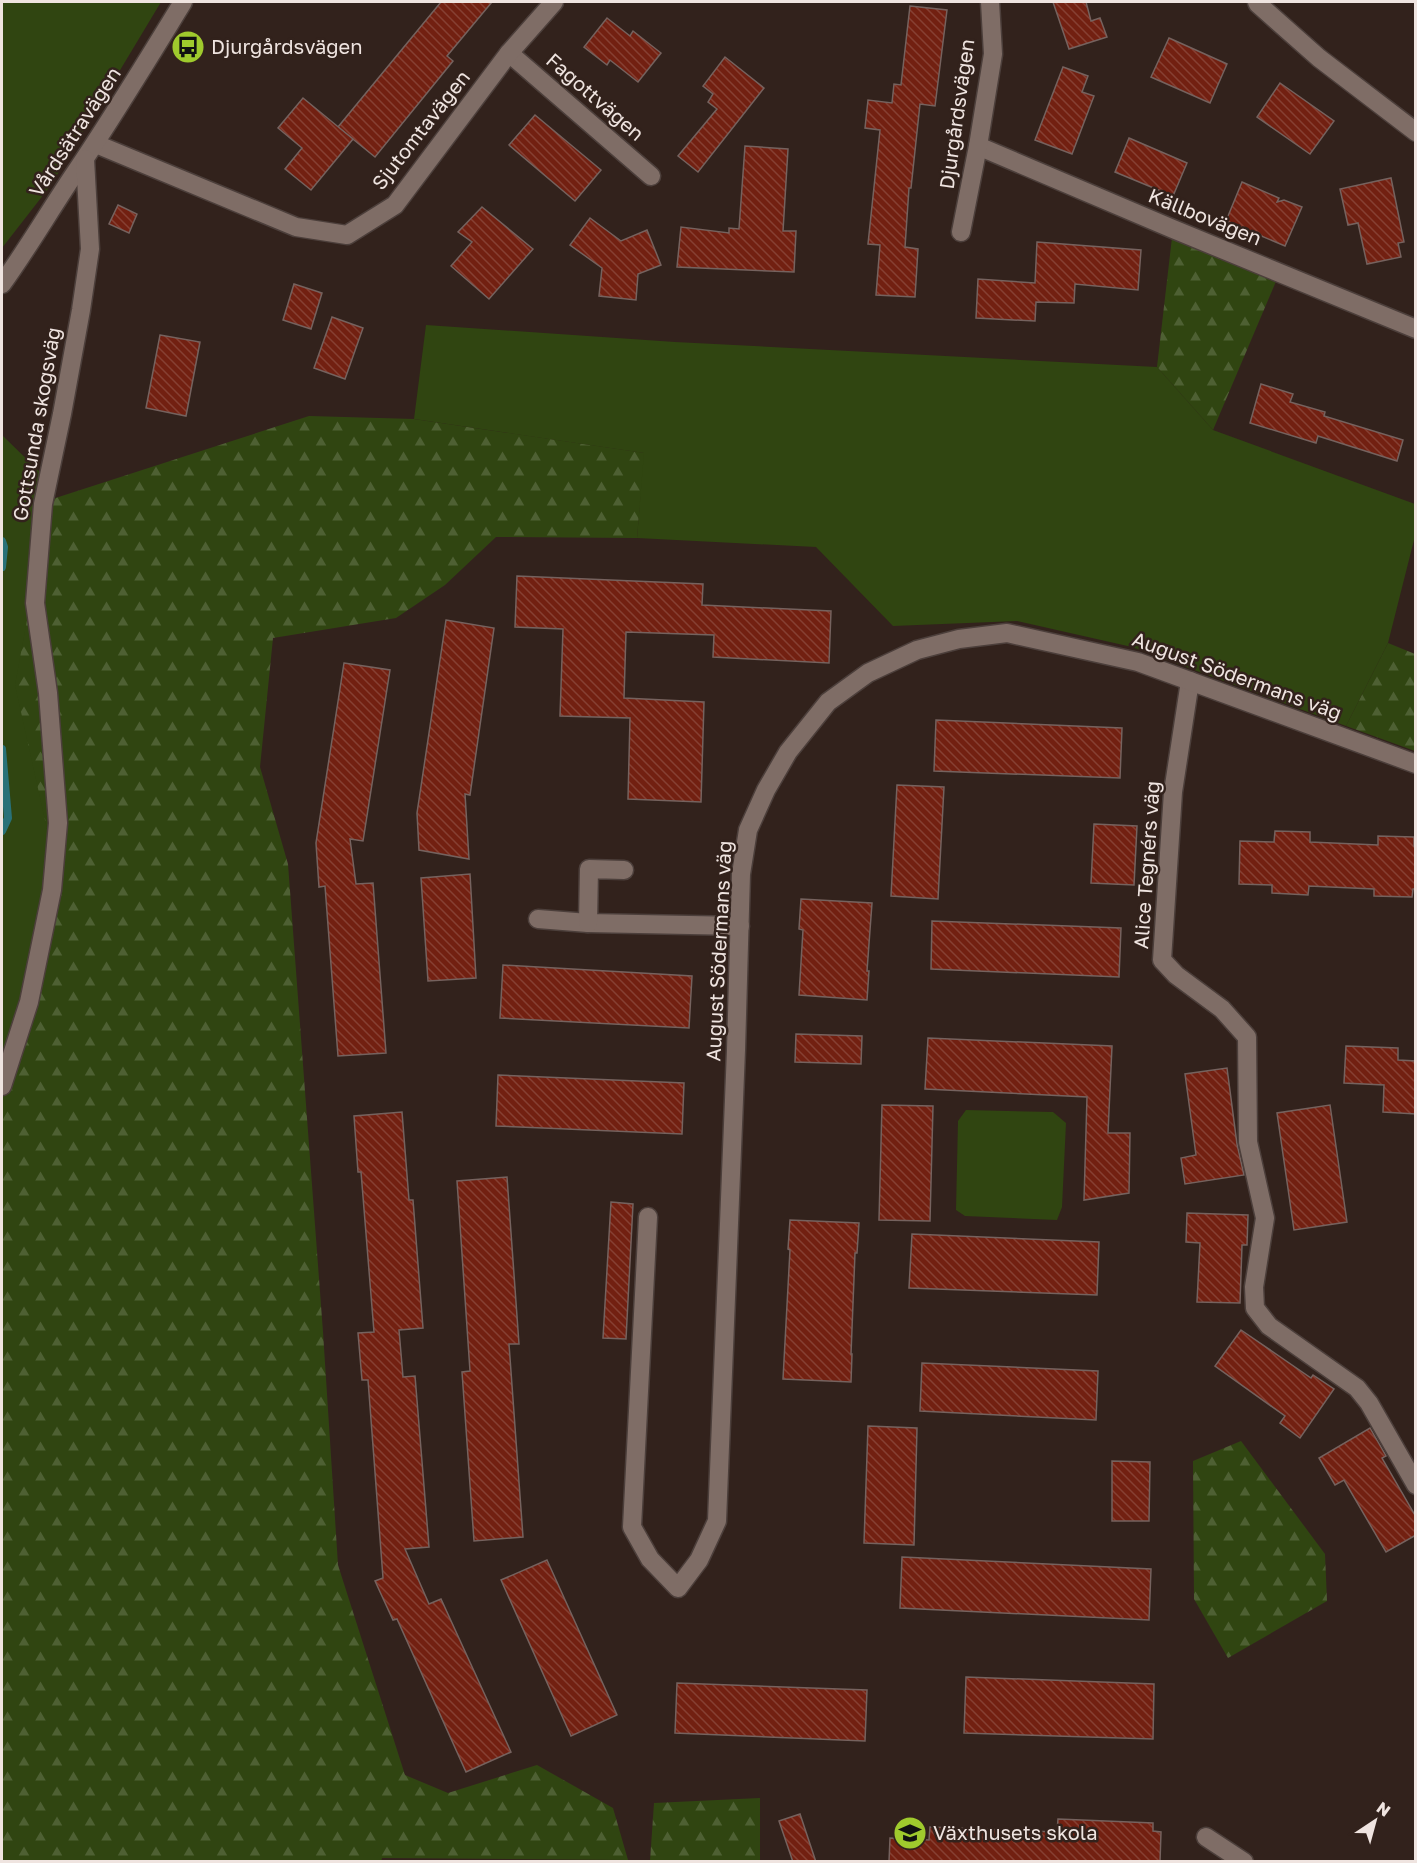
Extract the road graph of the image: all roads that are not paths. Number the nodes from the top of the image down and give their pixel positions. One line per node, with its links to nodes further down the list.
1 (183, 2): 8 (street, Vårdsätravägen)
2 (554, 2): 5 (street, Sjutomtavägen)
3 (990, 2): 7 (street, Djurgårdsvägen)
4 (1257, 2): 6 (street)
5 (509, 53): 8 (street, Sjutomtavägen); 9 (street, Fagottvägen)
6 (1416, 132)
7 (978, 146): 10 (street, Djurgårdsvägen); 12 (street, Källbovägen)
8 (91, 152): 11 (street, Vårdsätravägen); 19 (street, Gottsunda skogsväg)
9 (651, 176)
10 (961, 232)
11 (2, 284)
12 (1416, 329)
13 (1190, 681): 14 (street, August Södermans väg); 18 (street, August Södermans väg); 21 (street, Alice Tegnérs väg)
14 (1416, 764)
15 (624, 870): 17 (street)
16 (538, 920): 17 (street)
17 (588, 923): 18 (street)
18 (740, 926): 20 (street, August Södermans väg)
19 (2, 1086)
20 (648, 1217)
21 (1416, 1485)
22 (1206, 1837): 23 (street)
23 (1244, 1862)

